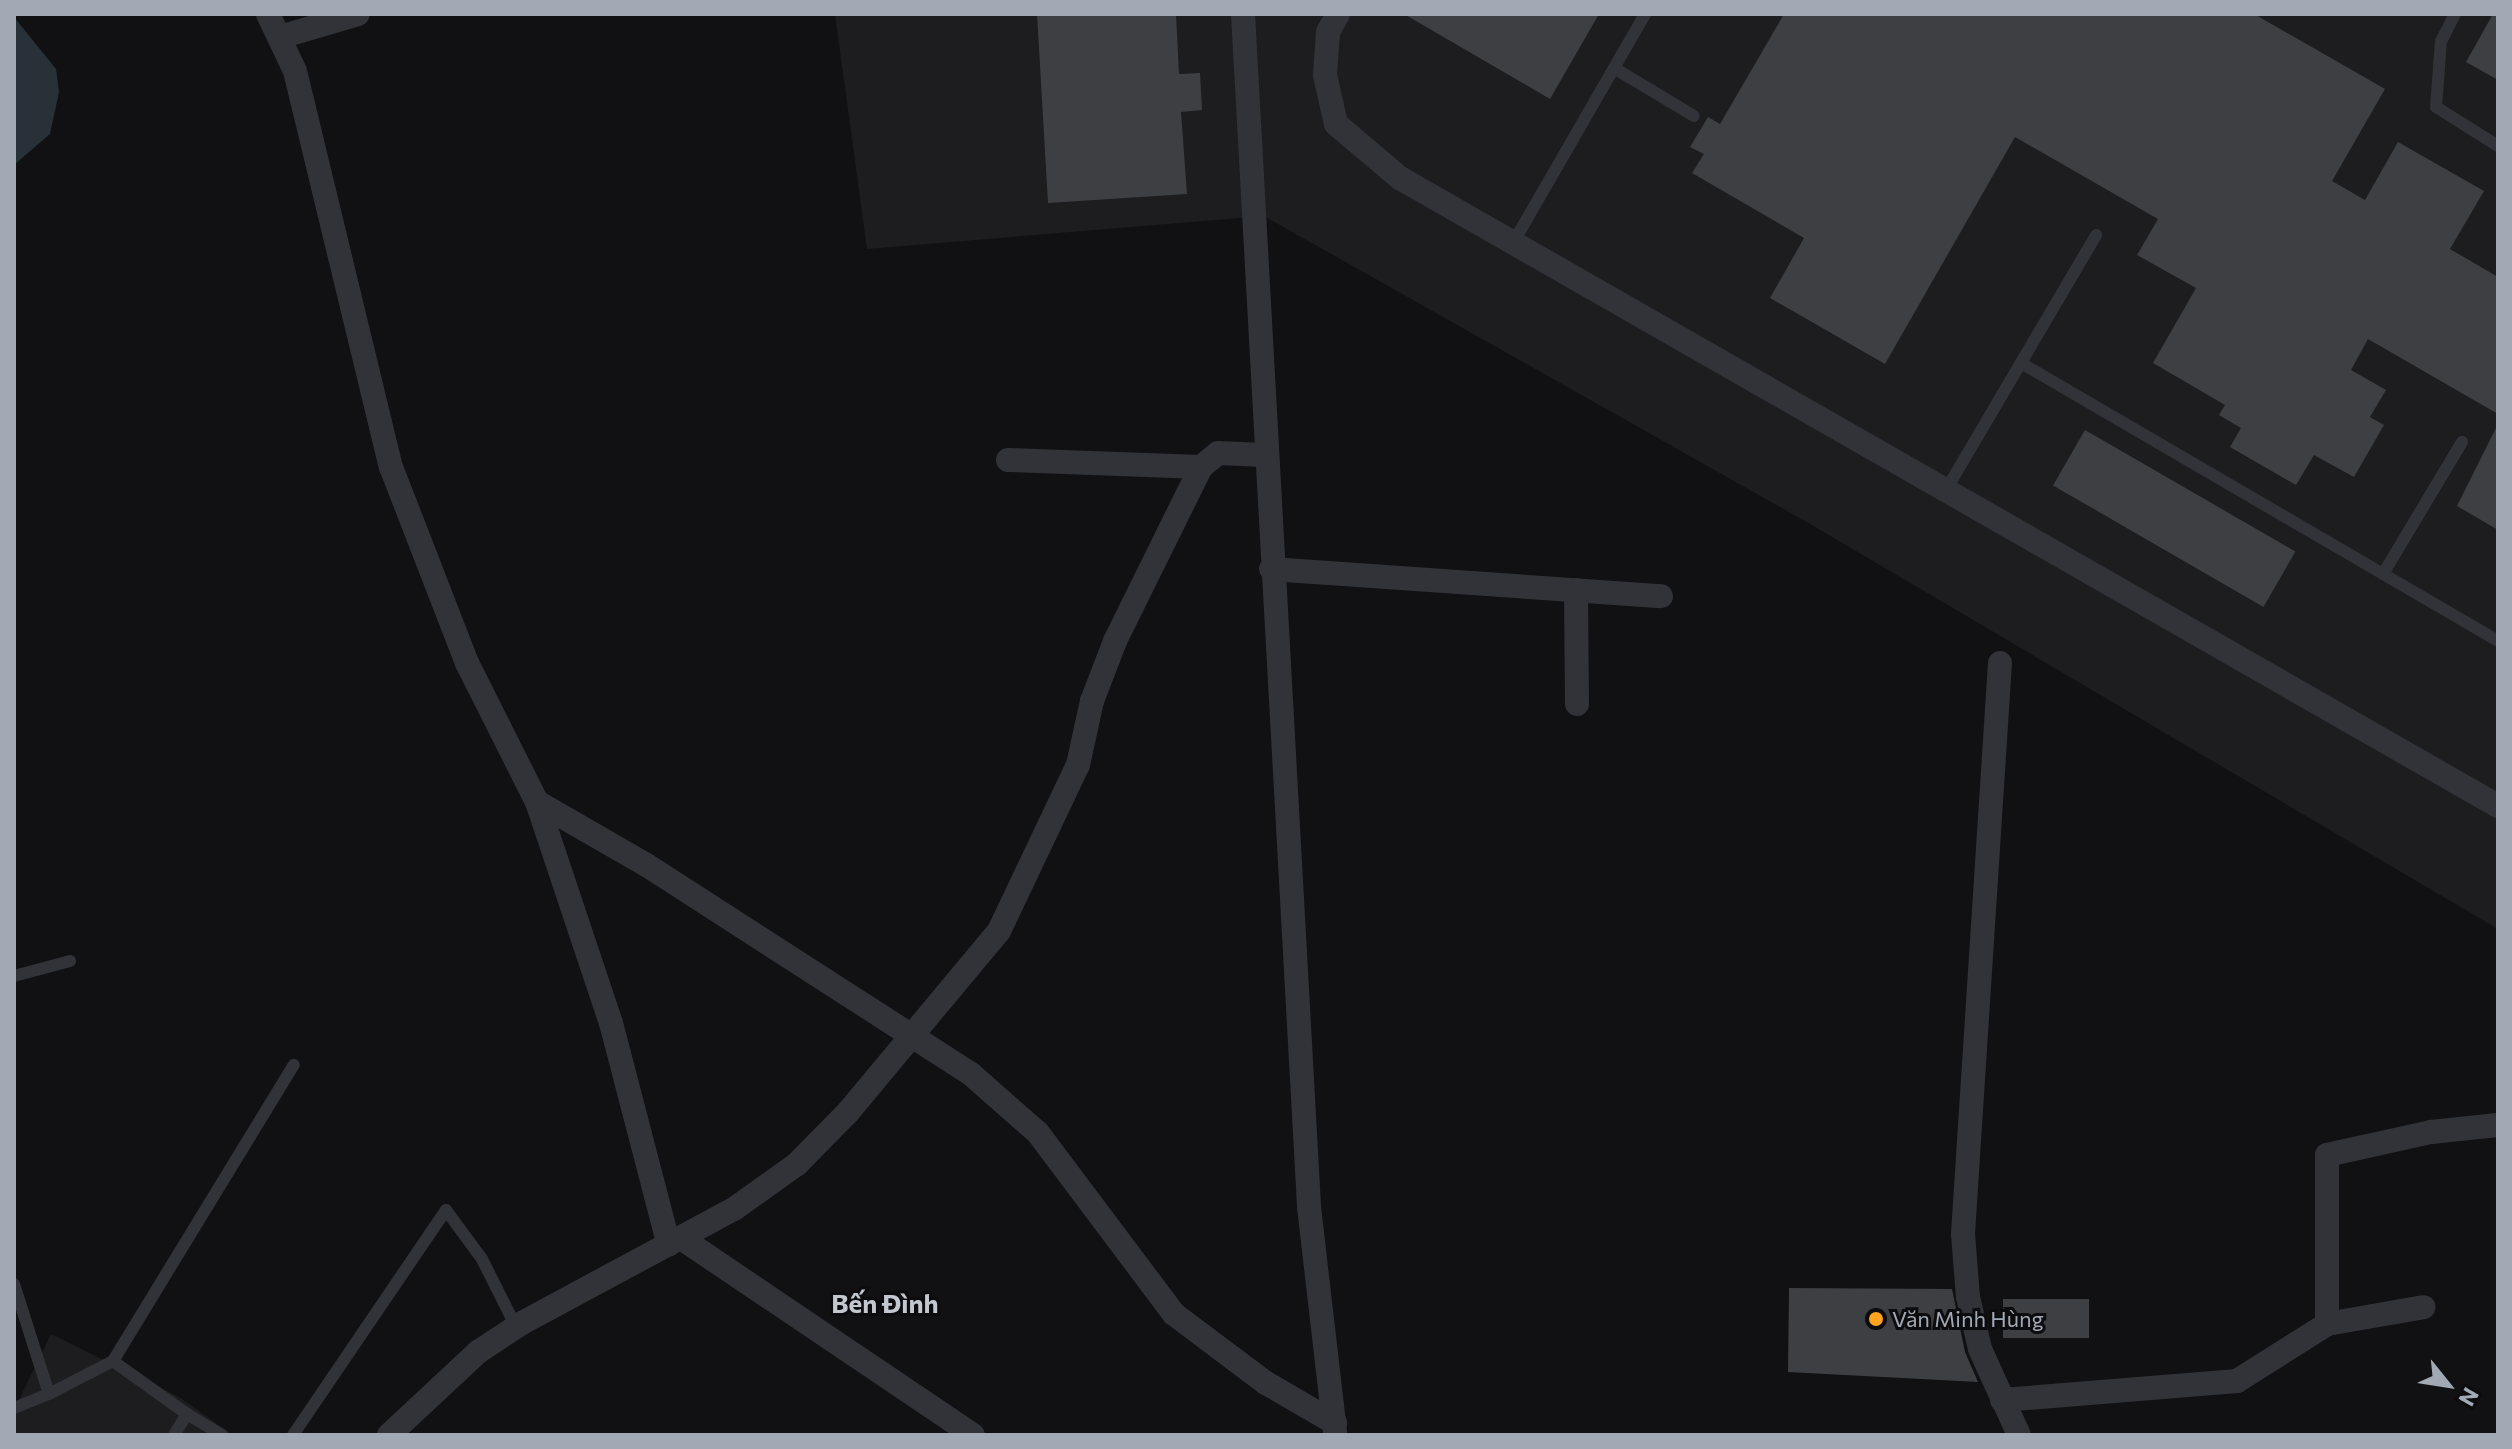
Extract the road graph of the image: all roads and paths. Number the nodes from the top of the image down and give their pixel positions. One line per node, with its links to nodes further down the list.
1 (268, 14): 7 (street)
2 (358, 14): 7 (street)
3 (1243, 14): 15 (street)
4 (1338, 14): 12 (street)
5 (1645, 14): 8 (lane)
6 (2455, 14): 10 (lane)
7 (280, 37): 26 (street)
8 (1614, 68): 9 (lane); 12 (lane)
9 (1694, 116)
10 (2498, 146)
11 (2096, 235): 13 (lane)
12 (1513, 243): 18 (street)
13 (2021, 363): 18 (lane); 20 (lane)
14 (2462, 442): 20 (lane)
15 (1265, 455): 17 (street); 19 (street)
16 (1008, 460): 17 (street)
17 (1201, 467): 30 (street)
18 (1946, 490): 27 (street)
19 (1271, 569): 21 (street); 43 (street)
20 (2383, 574): 23 (lane)
21 (1576, 590): 22 (street); 25 (street)
22 (1661, 596)
23 (2498, 641)
24 (2000, 663): 40 (street)
25 (1577, 704)
26 (537, 802): 30 (street); 33 (street)
27 (2498, 806)
28 (70, 961): 29 (lane)
29 (14, 976)
30 (915, 1036): 33 (street); 43 (street)
31 (294, 1065): 38 (lane)
32 (2498, 1125): 36 (street)
33 (675, 1242): 37 (street); 48 (street)
34 (14, 1284): 39 (lane)
35 (2424, 1307): 36 (street)
36 (2327, 1324): 40 (street)
37 (516, 1327): 46 (lane); 47 (street)
38 (113, 1361): 39 (lane); 42 (lane)
39 (49, 1394): 41 (lane)
40 (2002, 1400): 49 (street)
41 (14, 1408)
42 (187, 1414): 44 (lane); 45 (lane)
43 (1335, 1429)
44 (174, 1435)
45 (222, 1435)
46 (293, 1435)
47 (389, 1435)
48 (973, 1435)
49 (2019, 1435)

